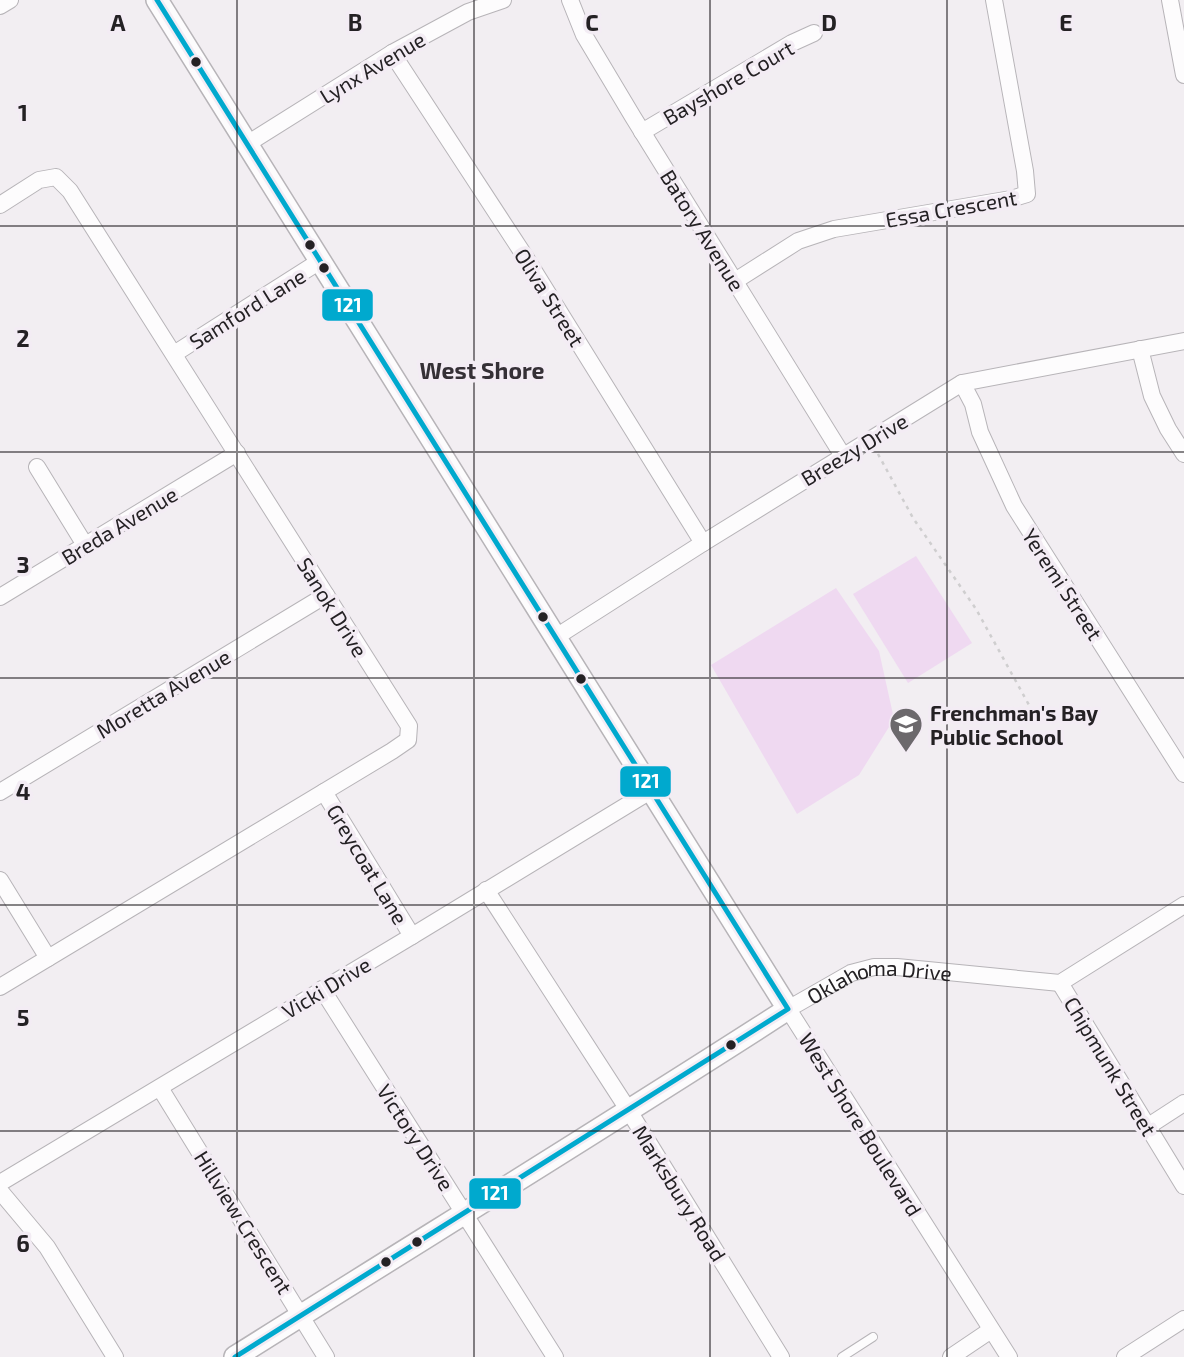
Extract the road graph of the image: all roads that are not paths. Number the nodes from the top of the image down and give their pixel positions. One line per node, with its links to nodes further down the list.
1 (10, 0): 7 (street)
2 (157, 0): 12 (street, West Shore Boulevard)
3 (503, 0): 9 (street, Lynx Avenue)
4 (570, 0): 11 (street, Batory Avenue)
5 (994, 0): 15 (street, Essa Crescent)
6 (1170, 0): 10 (street)
7 (0, 6)
8 (814, 33): 11 (street, Bayshore Court)
9 (392, 53): 12 (street, Lynx Avenue); 24 (street, Oliva Street)
10 (1184, 75)
11 (642, 132): 15 (street, Batory Avenue)
12 (247, 144): 14 (street, West Shore Boulevard)
13 (0, 205): 18 (street, Sanok Drive)
14 (320, 261): 18 (street, Samford Lane); 28 (street, West Shore Boulevard)
15 (735, 281): 22 (street, Batory Avenue)
16 (1184, 341): 17 (street, Breezy Drive)
17 (1140, 349): 19 (street, Breezy Drive); 21 (street)
18 (174, 354): 20 (street, Sanok Drive)
19 (962, 383): 22 (street, Breezy Drive); 29 (street, Yeremi Street)
20 (237, 453): 25 (street, Breda Avenue); 26 (street, Sanok Drive)
21 (1184, 454)
22 (843, 456): 24 (street, Breezy Drive)
23 (37, 467): 25 (street)
24 (703, 543): 28 (street, Breezy Drive)
25 (85, 545): 27 (street, Breda Avenue)
26 (326, 595): 31 (street, Moretta Avenue); 32 (street, Sanok Drive)
27 (0, 597)
28 (556, 637): 30 (street, West Shore Boulevard)
29 (1184, 774)
30 (652, 790): 34 (street, Vicki Drive); 41 (street, West Shore Boulevard)
31 (0, 792)
32 (324, 792): 36 (street, Greycoat Lane); 37 (street, Sanok Drive)
33 (0, 880): 37 (street)
34 (486, 890): 36 (street, Vicki Drive); 44 (street, Marksbury Road)
35 (1184, 905): 38 (street)
36 (412, 936): 40 (street, Vicki Drive)
37 (48, 958): 39 (street, Sanok Drive)
38 (1060, 983): 41 (street, Oklahoma Drive); 45 (street, Chipmunk Street)
39 (0, 987)
40 (322, 989): 42 (street, Vicki Drive); 49 (street, Victory Drive)
41 (788, 1009): 44 (street, Oklahoma Drive); 52 (street, West Shore Boulevard)
42 (160, 1088): 46 (street, Vicki Drive); 50 (street, Hillview Crescent)
43 (1184, 1103): 45 (street)
44 (629, 1111): 49 (street, Oklahoma Drive); 58 (street, Marksbury Road)
45 (1147, 1127): 47 (street, Chipmunk Street)
46 (0, 1183)
47 (1184, 1186)
48 (0, 1191): 54 (street)
49 (464, 1214): 50 (street, Oklahoma Drive); 57 (street, Victory Drive)
50 (302, 1315): 55 (street, Oklahoma Drive); 56 (street, Hillview Crescent)
51 (1184, 1320): 62 (street)
52 (991, 1330): 60 (street); 61 (street, West Shore Boulevard)
53 (873, 1338): 59 (lane)
54 (115, 1357)
55 (235, 1357)
56 (326, 1357)
57 (555, 1357)
58 (781, 1357)
59 (842, 1357)
60 (951, 1357)
61 (1009, 1357)
62 (1125, 1357)

